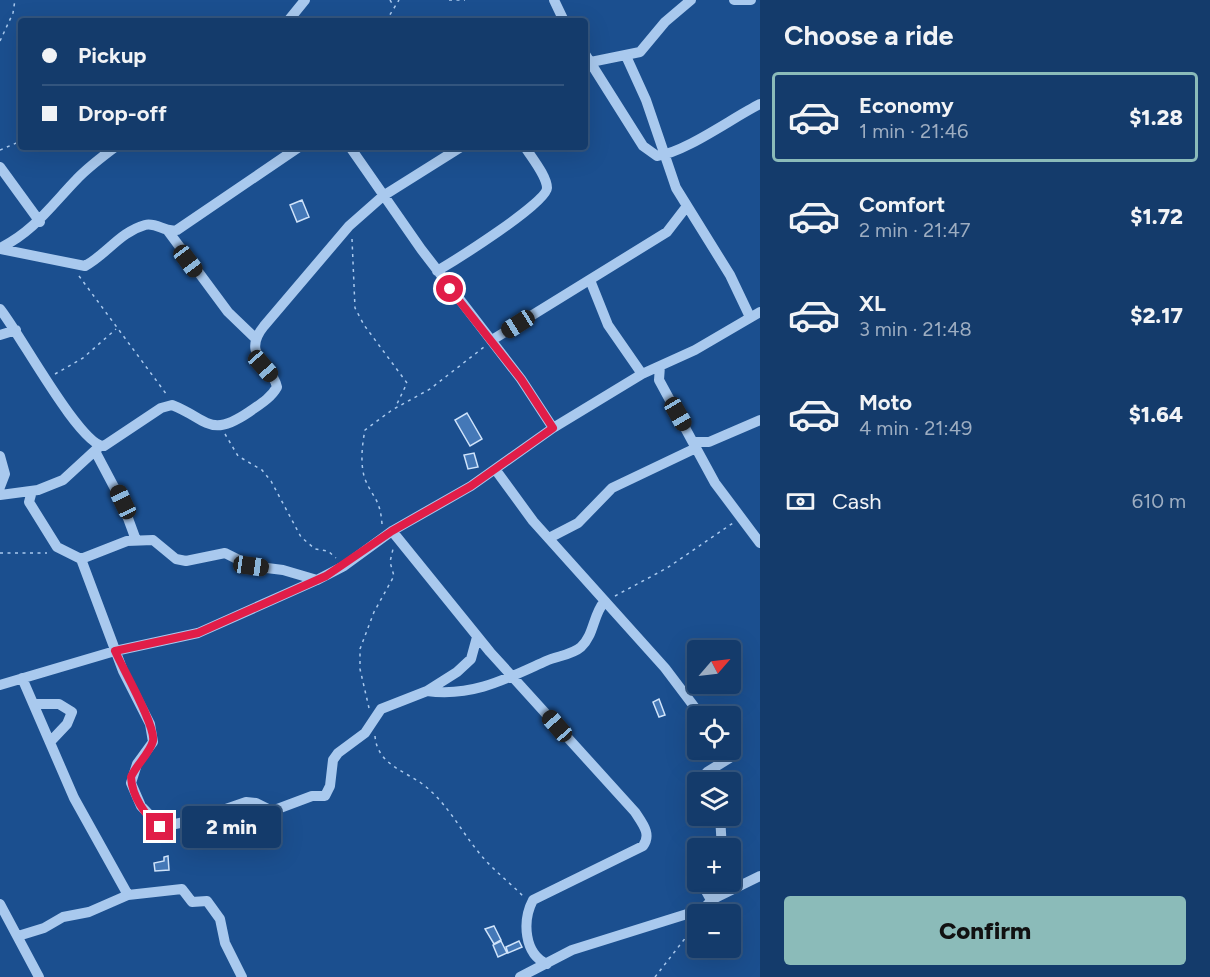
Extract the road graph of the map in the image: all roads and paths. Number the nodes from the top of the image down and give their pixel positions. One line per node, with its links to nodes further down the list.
1 (15, 0): 16 (path)
2 (305, 0): 13 (street)
3 (390, 0): 11 (path)
4 (399, 0): 11 (path)
5 (449, 0): 6 (path)
6 (465, 0)
7 (554, 0): 15 (street)
8 (691, 0): 12 (street)
9 (734, 0): 10 (street)
10 (751, 0)
11 (393, 6): 14 (path)
12 (676, 6): 17 (street)
13 (290, 18)
14 (387, 18)
15 (563, 18)
16 (0, 41)
17 (627, 56): 18 (street); 28 (street)
18 (588, 60)
19 (588, 62): 28 (street)
20 (760, 104): 28 (street)
21 (18, 142): 22 (path)
22 (0, 150)
23 (111, 150): 32 (street)
24 (295, 150): 34 (street)
25 (352, 150): 30 (street)
26 (456, 150): 30 (street)
27 (527, 150): 37 (street)
28 (663, 155): 31 (street)
29 (0, 167): 32 (street)
30 (383, 196): 33 (street); 37 (street)
31 (687, 206): 38 (street); 40 (street)
32 (40, 222): 35 (street)
33 (349, 226): 44 (street); 50 (path)
34 (168, 231): 36 (street); 44 (street)
35 (0, 249): 36 (street)
36 (68, 264): 41 (path)
37 (437, 271): 45 (street)
38 (590, 280): 45 (street); 47 (street)
39 (0, 309): 42 (street)
40 (755, 315): 46 (street)
41 (117, 328): 48 (path); 49 (path)
42 (16, 330): 43 (street); 48 (street)
43 (0, 335)
44 (256, 339): 52 (street)
45 (492, 340): 50 (path); 53 (street)
46 (660, 366): 47 (street); 54 (street)
47 (642, 374): 53 (street)
48 (46, 378): 55 (street)
49 (174, 405): 52 (street); 55 (street)
50 (395, 408): 62 (path)
51 (760, 420): 54 (street)
52 (219, 426): 69 (path)
53 (553, 428): 57 (street)
54 (694, 445): 61 (street); 63 (street)
55 (98, 449): 59 (street); 64 (street)
56 (0, 456): 58 (street)
57 (495, 469): 62 (street); 63 (street)
58 (0, 487)
59 (32, 491): 60 (street); 66 (street)
60 (0, 495)
61 (741, 517): 65 (street); 71 (path)
62 (391, 536): 69 (street); 72 (street); 80 (path)
63 (549, 538): 71 (street)
64 (136, 540): 68 (street); 70 (street)
65 (760, 543)
66 (62, 551): 67 (path); 68 (street)
67 (0, 553)
68 (81, 559): 73 (street)
69 (344, 566): 70 (street)
70 (318, 580): 73 (street)
71 (604, 602): 74 (street); 79 (street)
72 (477, 637): 74 (street); 77 (street)
73 (115, 651): 75 (street); 80 (street)
74 (513, 677): 77 (street); 88 (street)
75 (22, 678): 76 (street); 78 (street)
76 (0, 685)
77 (427, 691): 80 (street)
78 (34, 704): 81 (street); 81 (street)
79 (694, 706)
80 (372, 720): 88 (path)
81 (50, 742): 86 (street)
82 (726, 760): 83 (street)
83 (706, 772)
84 (760, 876): 87 (street)
85 (707, 892): 87 (street)
86 (128, 895): 90 (street); 94 (street)
87 (711, 900): 92 (street)
88 (531, 903): 92 (street)
89 (0, 904): 90 (street)
90 (18, 936): 93 (street)
91 (687, 936): 96 (path)
92 (547, 964): 95 (street)
93 (39, 977)
94 (242, 977)
95 (520, 977)
96 (656, 977)

